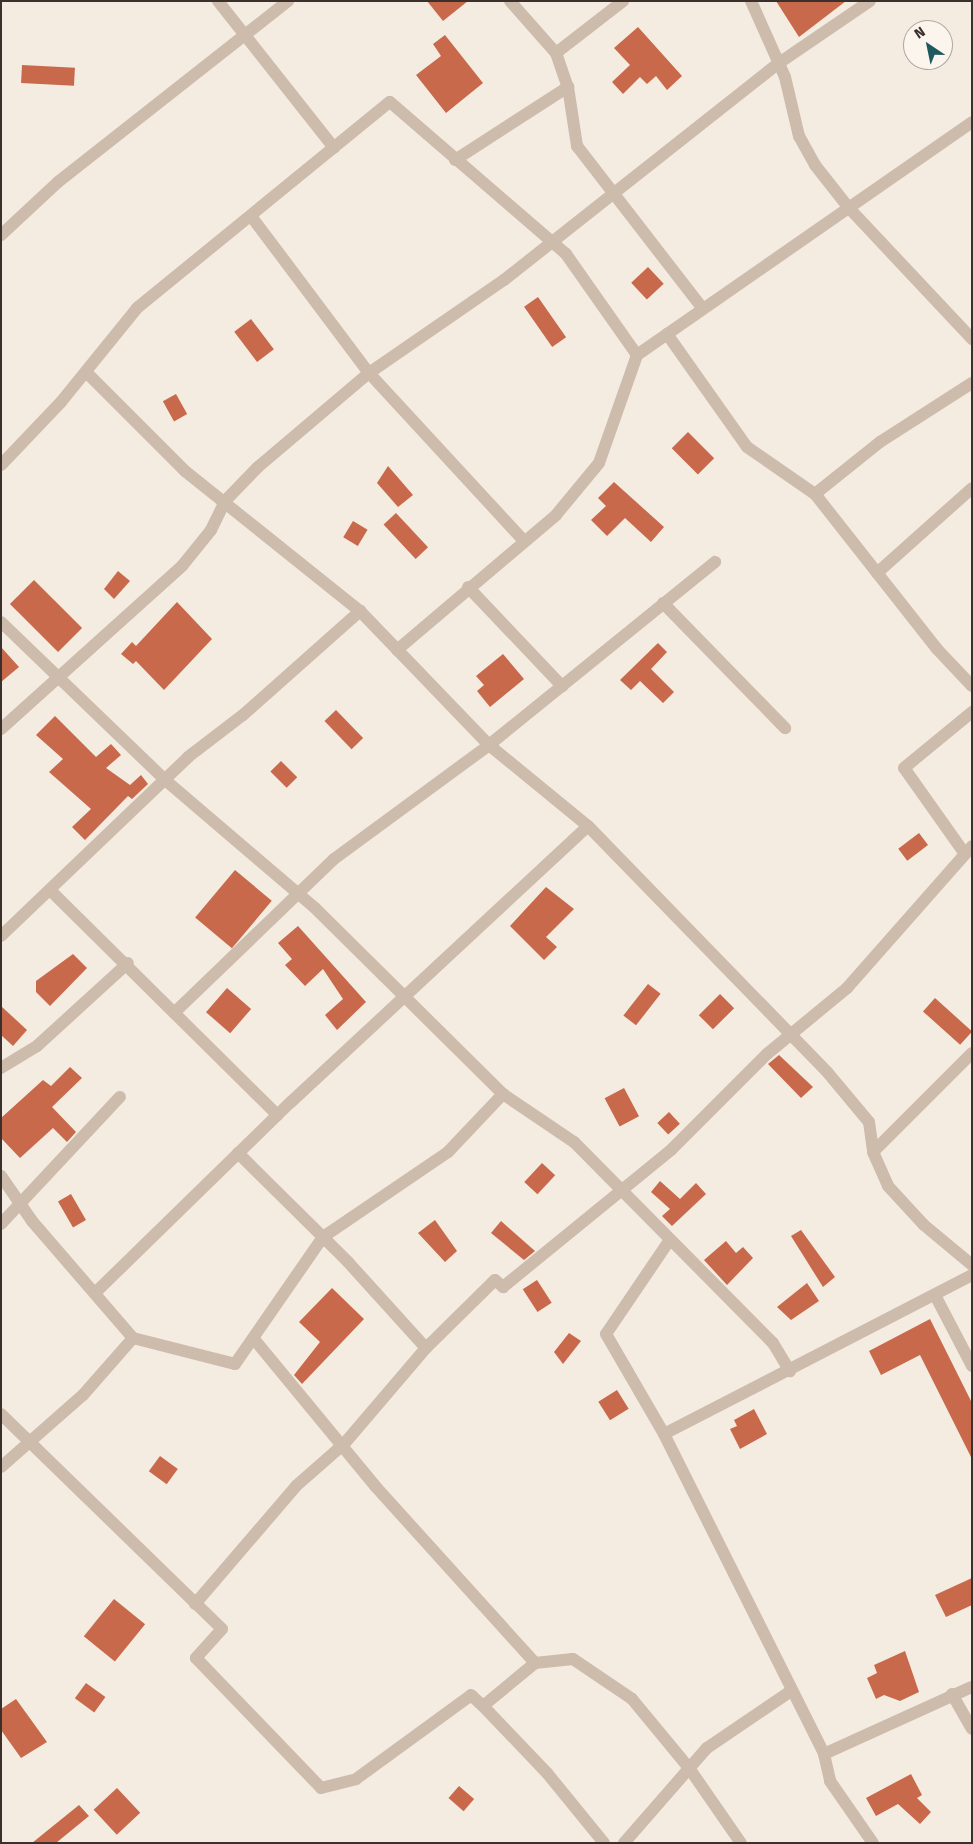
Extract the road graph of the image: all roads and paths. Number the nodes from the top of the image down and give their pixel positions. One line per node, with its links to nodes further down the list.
1 (218, 1): 7 (street)
2 (288, 1): 7 (street)
3 (510, 1): 8 (street)
4 (623, 1): 8 (street)
5 (751, 1): 9 (street)
6 (870, 1): 9 (street)
7 (247, 33): 12 (street); 17 (street)
8 (556, 53): 10 (street)
9 (779, 63): 14 (street); 15 (street)
10 (568, 87): 13 (street); 14 (street)
11 (972, 122): 15 (street)
12 (334, 148): 13 (street); 16 (street)
13 (455, 160): 18 (street)
14 (614, 194): 18 (street); 19 (street)
15 (849, 208): 19 (street); 21 (street)
16 (251, 216): 23 (street); 24 (street)
17 (1, 235)
18 (554, 244): 22 (street); 24 (street)
19 (702, 308): 20 (street)
20 (667, 334): 22 (street); 28 (street)
21 (972, 340)
22 (637, 355): 30 (street)
23 (86, 372): 26 (street); 29 (street)
24 (369, 373): 29 (street); 30 (street)
25 (972, 383): 28 (street)
26 (1, 464)
27 (972, 488): 32 (street)
28 (815, 494): 32 (street)
29 (225, 501): 35 (street); 38 (street)
30 (524, 540): 33 (street)
31 (715, 562): 34 (street)
32 (877, 573): 40 (street)
33 (468, 587): 37 (street); 39 (street)
34 (663, 602): 39 (street); 42 (street)
35 (360, 611): 37 (street); 45 (street)
36 (1, 622): 38 (street)
37 (397, 650): 44 (street)
38 (60, 677): 43 (street); 45 (street)
39 (562, 686): 44 (street)
40 (972, 686)
41 (972, 712): 47 (street)
42 (785, 728)
43 (1, 729)
44 (489, 745): 46 (street); 49 (street)
45 (164, 780): 48 (street); 49 (street)
46 (588, 826): 52 (street); 54 (street)
47 (968, 850): 54 (street)
48 (50, 890): 50 (street); 51 (street)
49 (295, 893): 52 (street); 53 (street)
50 (1, 936)
51 (128, 964): 53 (street); 56 (street)
52 (404, 996): 57 (street); 59 (street)
53 (175, 1012): 59 (street)
54 (790, 1035): 60 (street); 63 (street)
55 (970, 1061): 60 (street)
56 (1, 1068)
57 (503, 1094): 63 (street); 66 (street)
58 (120, 1097): 64 (street)
59 (278, 1115): 61 (street)
60 (873, 1152): 68 (street)
61 (238, 1153): 66 (street); 70 (street)
62 (1, 1176): 64 (street)
63 (620, 1190): 67 (street); 74 (street)
64 (20, 1202): 65 (street); 70 (street)
65 (1, 1224)
66 (323, 1237): 73 (street); 74 (street)
67 (669, 1242): 76 (street); 78 (street)
68 (972, 1265)
69 (972, 1275): 71 (street)
70 (96, 1292): 72 (street)
71 (936, 1297): 75 (street); 76 (street)
72 (133, 1338): 73 (street); 79 (street)
73 (254, 1338): 80 (street)
74 (426, 1348): 80 (street)
75 (972, 1366)
76 (790, 1370): 78 (street)
77 (1, 1414): 79 (street)
78 (664, 1434): 85 (street)
79 (30, 1442): 81 (street); 82 (street)
80 (344, 1444): 82 (street); 83 (street)
81 (1, 1467)
82 (195, 1604): 87 (street)
83 (535, 1662): 87 (street); 90 (street)
84 (972, 1687): 86 (street)
85 (791, 1691): 89 (street); 90 (street)
86 (952, 1694): 88 (street); 89 (street)
87 (483, 1706): 91 (street)
88 (972, 1729)
89 (824, 1754): 94 (street)
90 (689, 1768): 92 (street); 93 (street)
91 (604, 1843)
92 (624, 1843)
93 (741, 1843)
94 (873, 1843)

